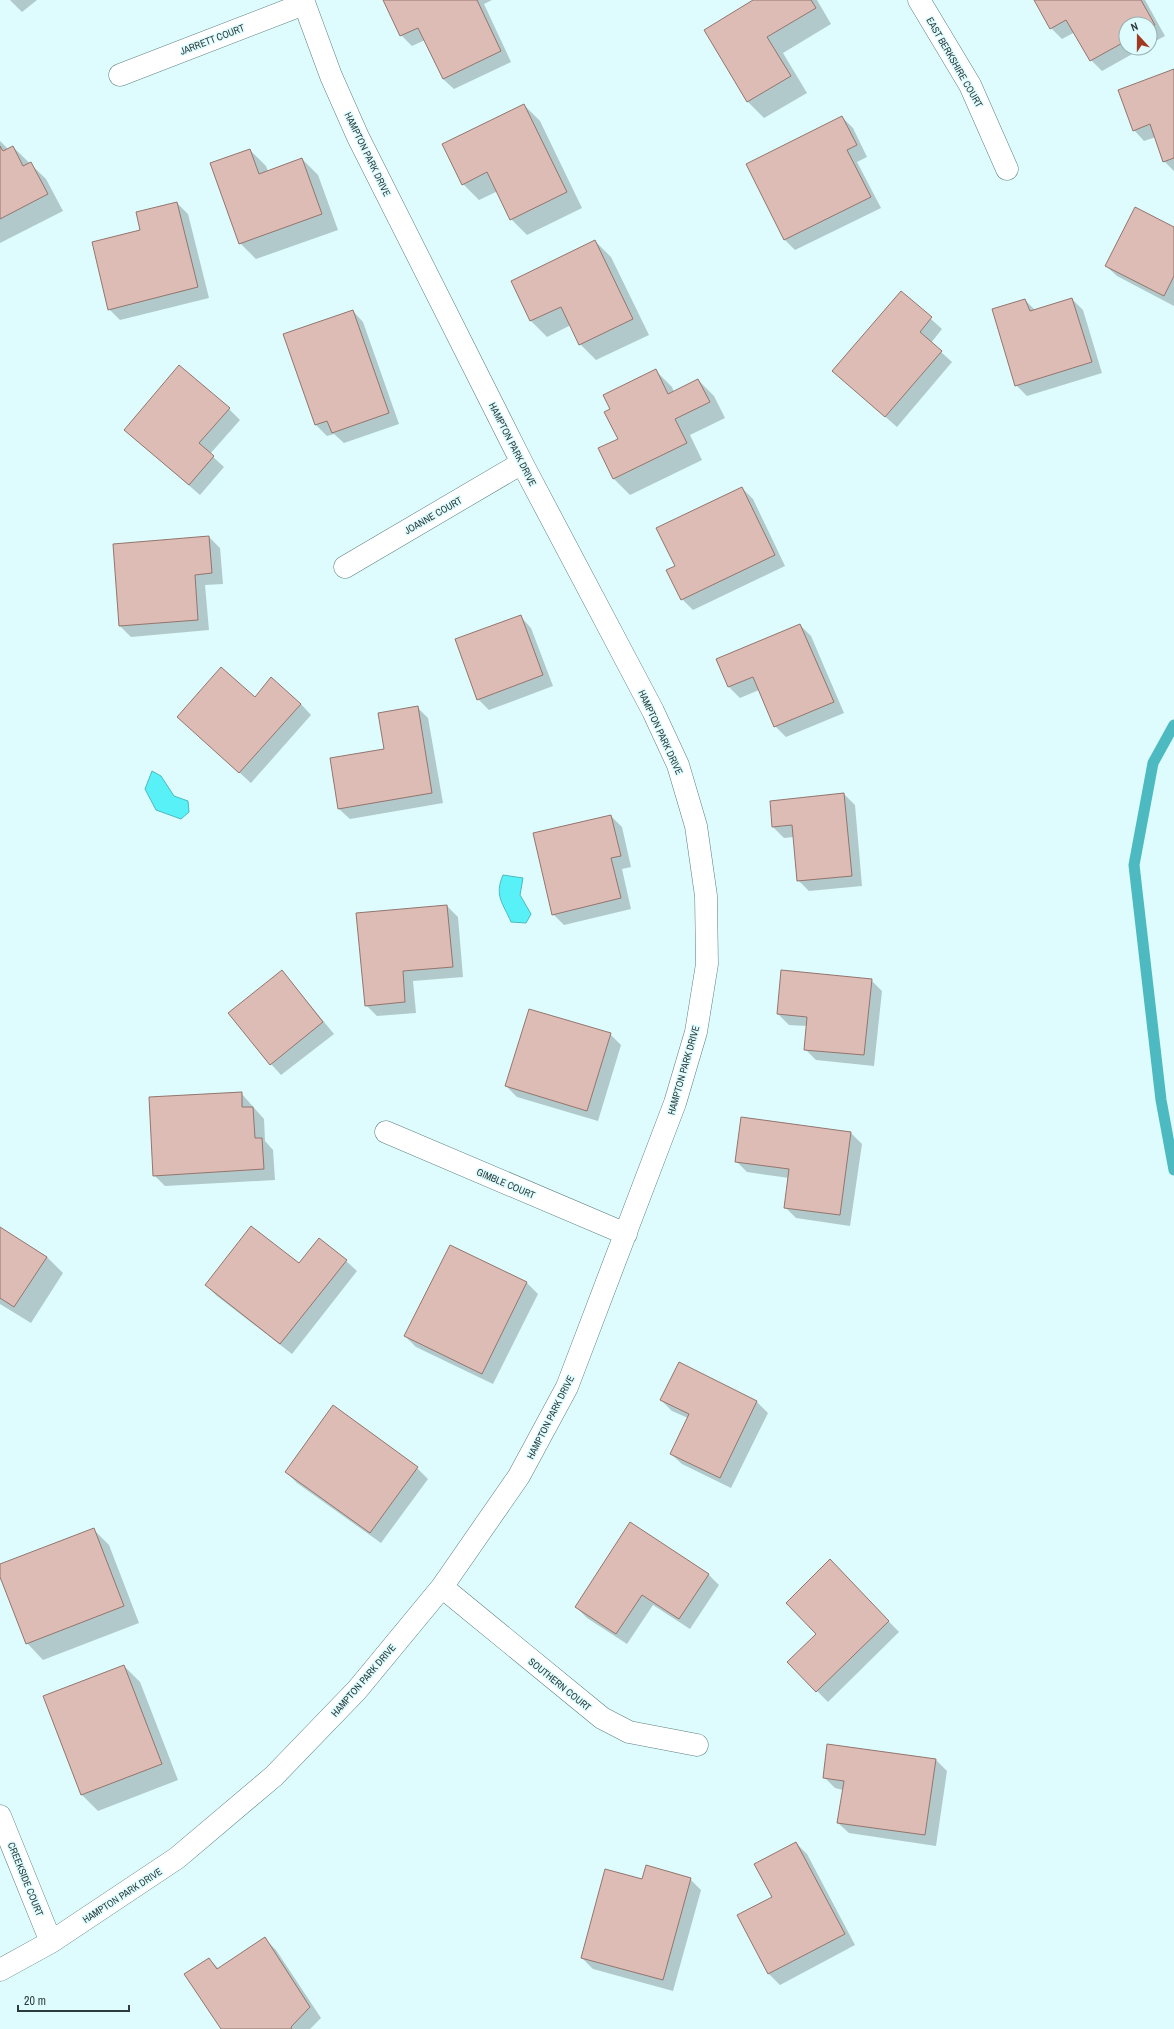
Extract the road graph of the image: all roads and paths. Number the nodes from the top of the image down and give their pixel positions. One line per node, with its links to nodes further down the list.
1 (918, 0): 4 (street, EAST BERKSHIRE COURT)
2 (303, 2): 3 (street, JARRETT COURT); 5 (street, HAMPTON PARK DRIVE)
3 (120, 75)
4 (1007, 169)
5 (522, 463): 6 (street, JOANNE COURT); 8 (street, HAMPTON PARK DRIVE)
6 (345, 567)
7 (386, 1132): 8 (street, GIMBLE COURT)
8 (626, 1234): 9 (street, HAMPTON PARK DRIVE)
9 (442, 1587): 10 (street, SOUTHERN COURT); 12 (street, HAMPTON PARK DRIVE)
10 (697, 1745)
11 (0, 1816): 12 (street, CREEKSIDE COURT)
12 (51, 1942): 13 (street, HAMPTON PARK DRIVE)
13 (0, 1970)

